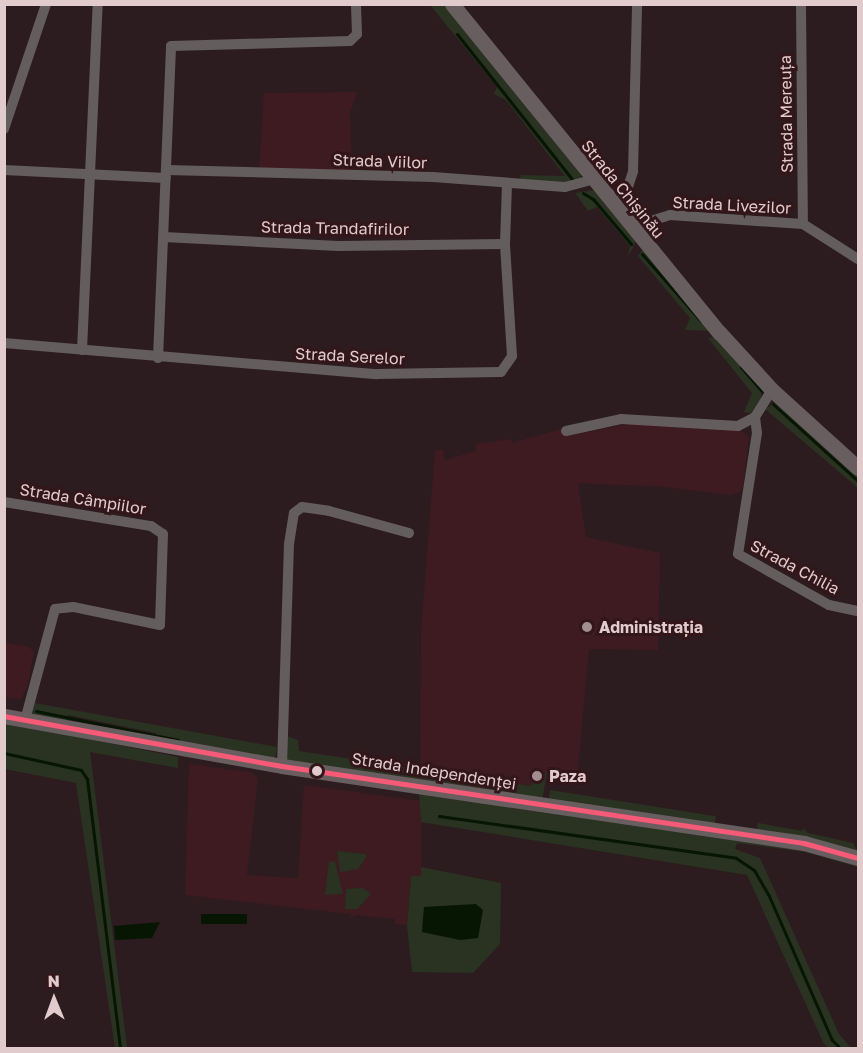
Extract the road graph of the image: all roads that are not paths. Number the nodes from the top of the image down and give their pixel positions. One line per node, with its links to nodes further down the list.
1 (46, 4): 7 (street)
2 (98, 4): 10 (street)
3 (356, 4): 9 (street)
4 (452, 4): 11 (main road, Strada Chișinău)
5 (637, 4): 13 (street)
6 (801, 4): 14 (street, Strada Mereuța)
7 (4, 129)
8 (4, 170): 10 (street, Strada Viilor)
9 (166, 174): 10 (street, Strada Viilor); 12 (street, Strada Viilor); 16 (street)
10 (91, 175): 20 (street)
11 (592, 180): 12 (street, Strada Viilor); 13 (main road, Strada Chișinău)
12 (507, 183): 17 (street, Strada Serelor)
13 (615, 206): 15 (main road, Strada Chișinău)
14 (803, 224): 15 (street, Strada Livezilor); 18 (street, Strada Livezilor)
15 (631, 227): 22 (main road, Strada Chișinău)
16 (164, 237): 17 (street, Strada Trandafirilor); 21 (street)
17 (505, 244): 21 (street, Strada Serelor)
18 (858, 259)
19 (4, 343): 20 (street, Strada Serelor)
20 (82, 350): 21 (street, Strada Serelor)
21 (158, 358)
22 (772, 390): 23 (street); 25 (main road, Strada Chișinău)
23 (755, 417): 24 (street); 28 (street, Strada Chilia)
24 (566, 431)
25 (858, 468)
26 (4, 502): 30 (street, Strada Câmpiilor)
27 (409, 533): 31 (street)
28 (858, 611)
29 (4, 716): 30 (main road, Strada Independenței)
30 (25, 720): 31 (main road, Strada Independenței)
31 (282, 766): 32 (main road, Strada Independenței)
32 (858, 858)

